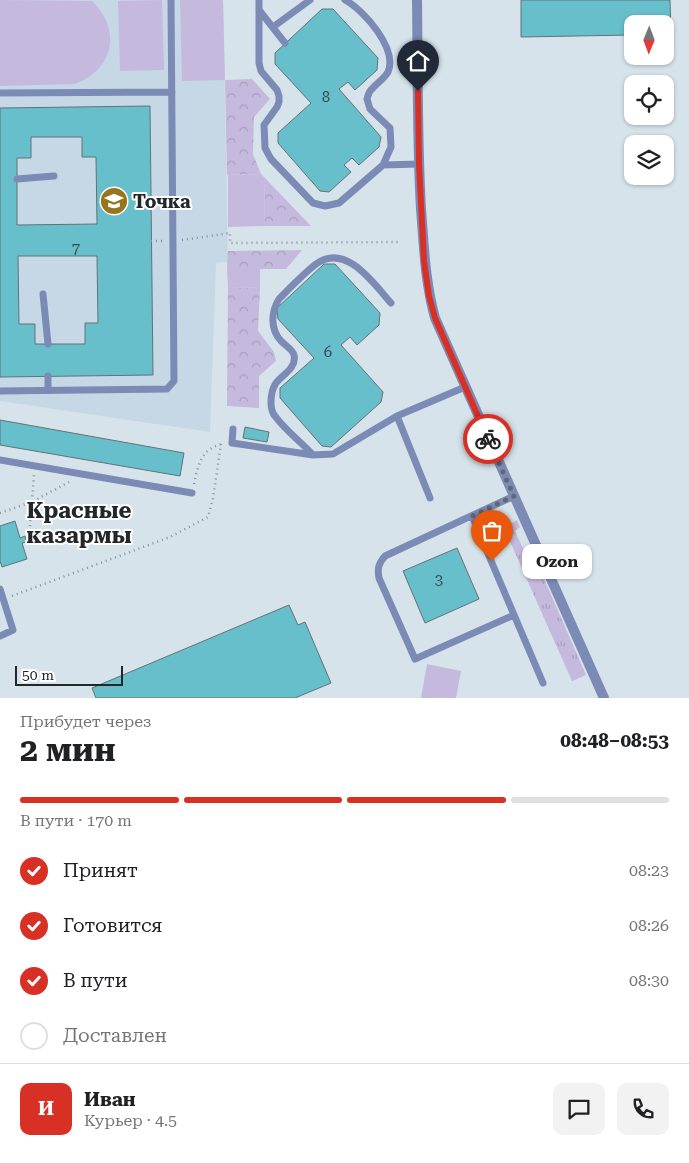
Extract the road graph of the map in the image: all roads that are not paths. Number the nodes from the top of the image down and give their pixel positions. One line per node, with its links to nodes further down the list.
1 (171, 0): 9 (lane)
2 (259, 0): 6 (lane)
3 (310, 0): 7 (lane)
4 (345, 0): 12 (lane)
5 (417, 0): 11 (street)
6 (259, 10): 7 (lane); 12 (lane)
7 (273, 27): 8 (lane)
8 (285, 44)
9 (172, 92): 10 (lane); 20 (lane)
10 (0, 93)
11 (419, 164): 12 (lane); 19 (street)
12 (383, 165)
13 (54, 176): 14 (lane)
14 (17, 179)
15 (43, 294): 17 (lane)
16 (391, 303): 24 (lane)
17 (48, 344)
18 (48, 376): 20 (lane)
19 (465, 387): 22 (lane); 27 (street)
20 (48, 390): 21 (lane)
21 (0, 391)
22 (397, 416): 24 (lane); 28 (lane)
23 (233, 429): 24 (lane)
24 (313, 455)
25 (0, 460): 26 (lane)
26 (192, 493)
27 (514, 496): 29 (lane); 34 (street)
28 (430, 498)
29 (472, 516): 31 (lane); 31 (lane)
30 (0, 589): 32 (lane)
31 (514, 615): 33 (lane)
32 (0, 636)
33 (543, 684)
34 (604, 698)

